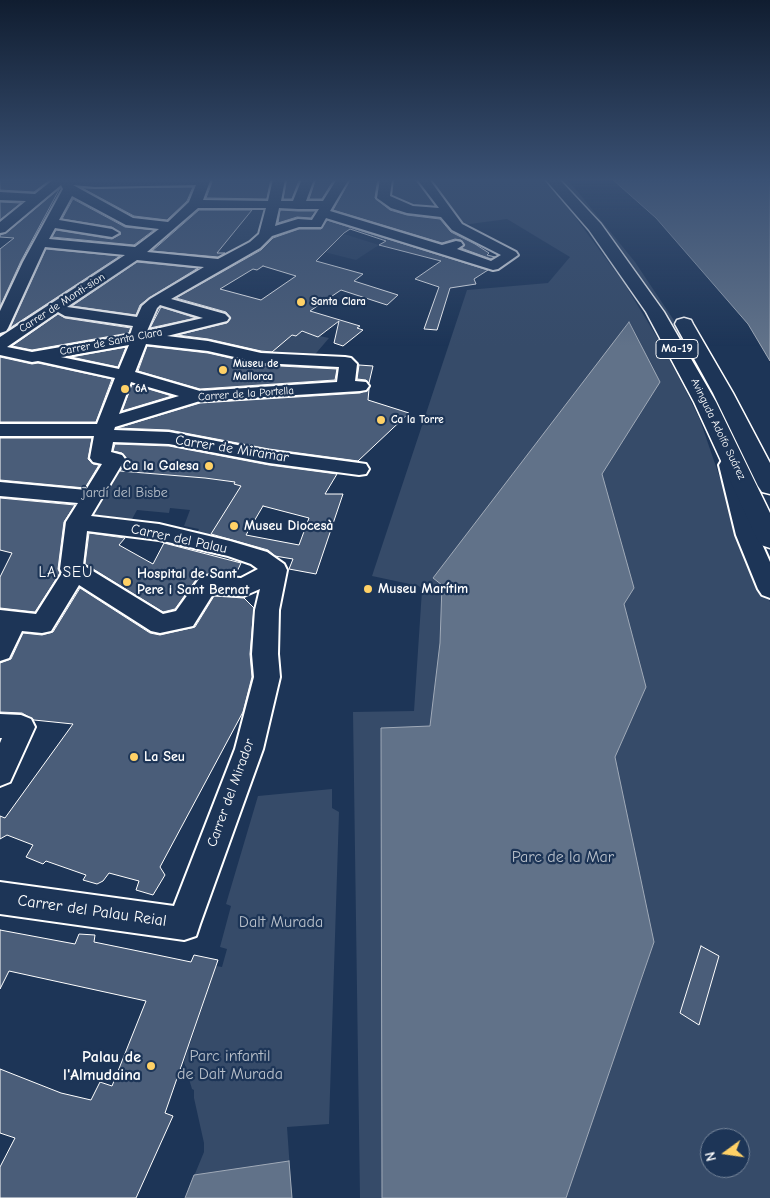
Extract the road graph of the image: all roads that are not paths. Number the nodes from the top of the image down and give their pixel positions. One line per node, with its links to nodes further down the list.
1 (46, 235): 9 (street)
2 (160, 235): 11 (street, Carrer de Monti-sion)
3 (265, 235): 13 (street)
4 (401, 235): 10 (street)
5 (470, 235): 8 (street)
6 (601, 235): 28 (highway, Avinguda Adolfo Suárez / Ma-19)
7 (620, 235): 12 (highway)
8 (477, 239): 10 (street); 10 (street)
9 (42, 242): 11 (street); 18 (street)
10 (442, 249)
11 (136, 254): 13 (street); 16 (street, Carrer de Monti-sion)
12 (636, 255)
13 (220, 264): 15 (street)
14 (667, 298): 30 (highway, Avinguda Adolfo Suárez / Ma-19)
15 (158, 300): 17 (street); 20 (street)
16 (58, 310): 20 (street); 21 (street, Carrer de Monti-sion)
17 (217, 319): 19 (street); 20 (street, Carrer de Santa Clara)
18 (0, 328)
19 (236, 330)
20 (140, 333): 23 (street, Carrer de Santa Clara); 24 (street); 25 (street, Carrer de la Portella)
21 (0, 344)
22 (0, 350): 23 (street, Carrer de Santa Clara)
23 (32, 357): 24 (street)
24 (125, 375): 25 (street); 27 (street)
25 (199, 396): 27 (street, Carrer de la Portella)
26 (0, 430): 27 (street)
27 (105, 430): 29 (street, Carrer de Miramar); 32 (street)
28 (722, 437): 34 (highway, Avinguda Adolfo Suárez / Ma-19); 37 (street)
29 (359, 469)
30 (770, 486)
31 (3, 493): 32 (street)
32 (91, 498): 33 (street)
33 (77, 522): 35 (street, Carrer del Palau); 36 (street)
34 (770, 539)
35 (276, 570): 36 (street); 43 (street, Carrer del Mirador)
36 (75, 572): 38 (street)
37 (770, 589)
38 (7, 620): 39 (street)
39 (0, 651)
40 (0, 726): 41 (street)
41 (0, 773)
42 (0, 898): 43 (street, Carrer del Palau Reial)
43 (184, 924)

